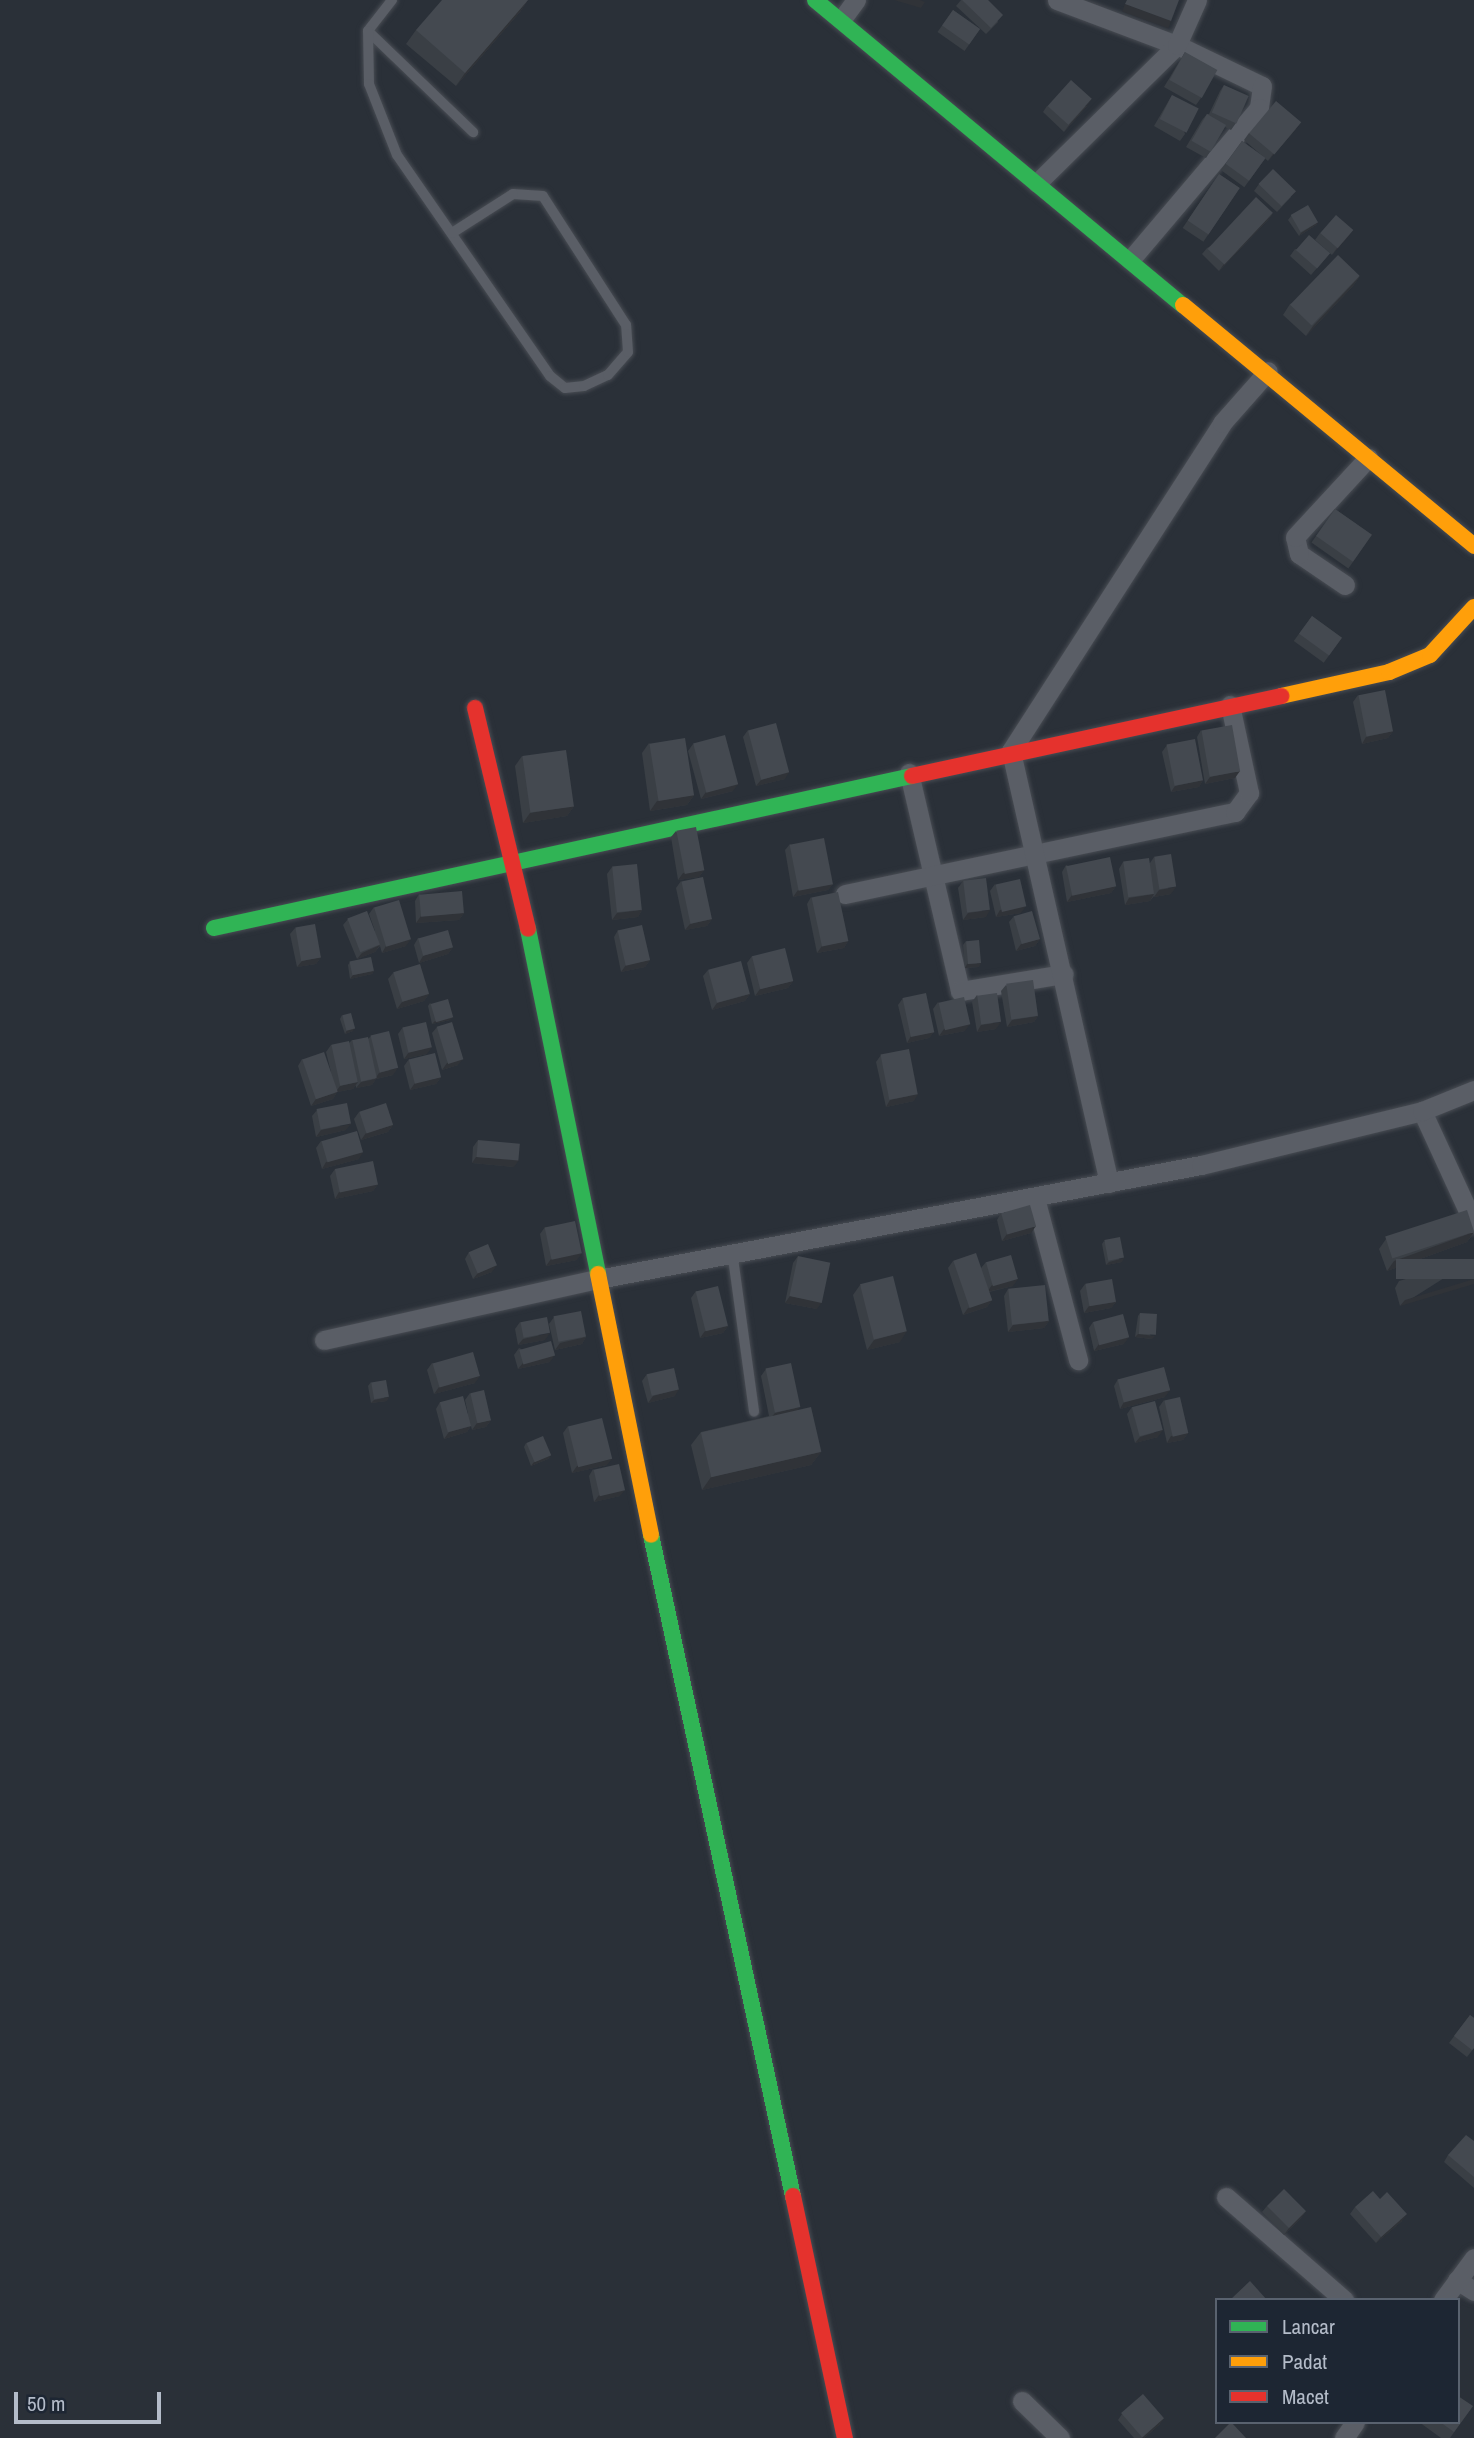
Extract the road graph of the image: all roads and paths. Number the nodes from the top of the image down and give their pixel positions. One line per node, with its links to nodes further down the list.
1 (393, 0): 7 (lane)
2 (815, 0): 6 (street)
3 (856, 0): 6 (street)
4 (1057, 0): 8 (street)
5 (1198, 0): 8 (street)
6 (842, 19): 10 (street)
7 (368, 31): 9 (lane); 11 (lane)
8 (1177, 45): 10 (street); 12 (street)
9 (473, 132)
10 (1037, 183): 12 (street)
11 (452, 233): 11 (lane)
12 (1130, 260): 13 (street)
13 (1268, 371): 14 (street); 20 (street)
14 (1368, 458): 15 (street); 16 (street)
15 (1474, 545)
16 (1345, 585)
17 (1474, 607): 18 (street)
18 (1230, 705): 20 (street); 22 (street)
19 (475, 708): 23 (street)
20 (1011, 751): 21 (street); 22 (street)
21 (909, 773): 23 (street); 24 (street)
22 (1033, 855): 24 (street); 27 (street)
23 (514, 860): 26 (street); 34 (street)
24 (932, 877): 25 (street); 27 (street)
25 (845, 894)
26 (214, 928)
27 (1064, 975): 30 (street)
28 (1474, 1090): 29 (street)
29 (1422, 1111): 30 (street); 32 (street)
30 (1109, 1183): 31 (street)
31 (1035, 1198): 33 (street); 36 (street)
32 (1474, 1224)
33 (733, 1258): 34 (street); 37 (lane)
34 (598, 1279): 35 (street); 44 (street)
35 (324, 1340)
36 (1078, 1360)
37 (754, 1412)
38 (1226, 2196): 41 (street)
39 (1474, 2258): 40 (street)
40 (1466, 2285): 42 (street)
41 (1342, 2298)
42 (1446, 2298)
43 (1022, 2402): 45 (street)
44 (845, 2438)
45 (1060, 2438)

